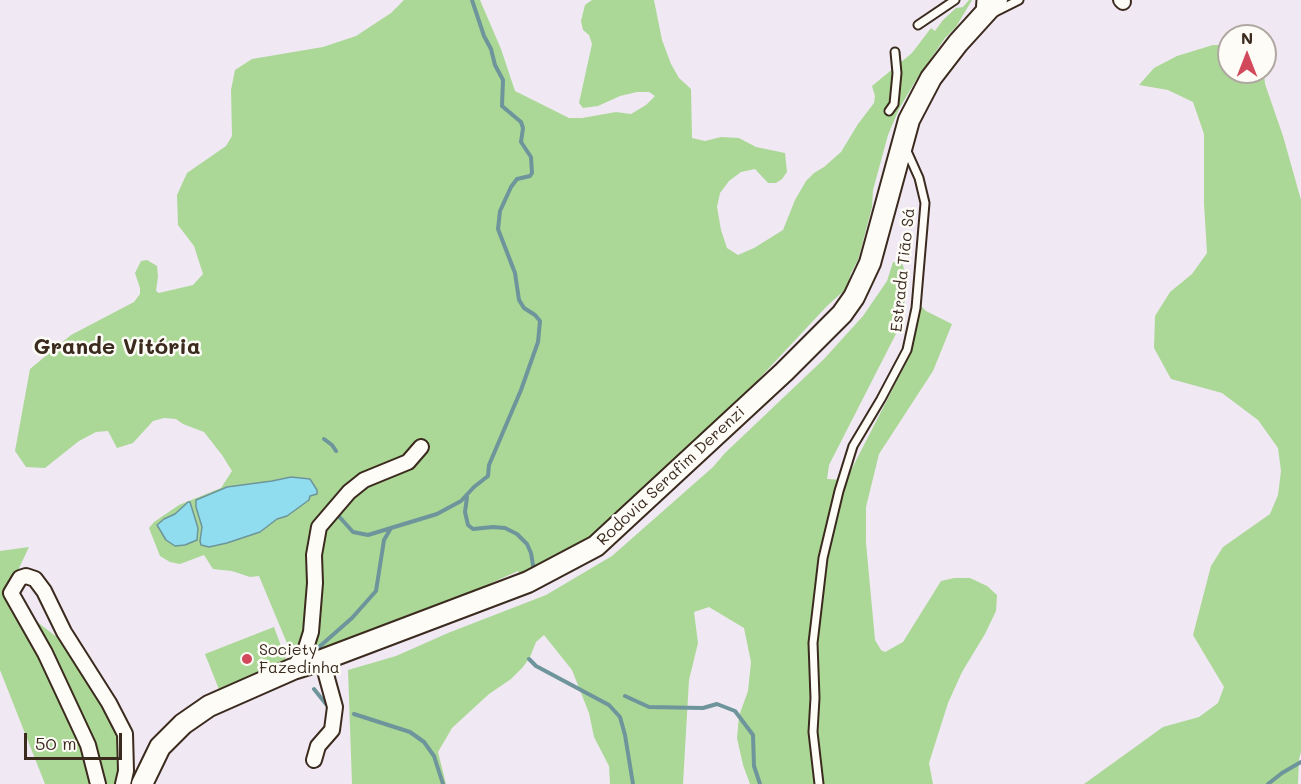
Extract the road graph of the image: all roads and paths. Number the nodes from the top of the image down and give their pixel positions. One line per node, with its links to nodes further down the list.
1 (955, 0): 4 (lane)
2 (1011, 1): 3 (main road, Rodovia Serafim Derenzi)
3 (981, 10): 7 (main road, Rodovia Serafim Derenzi)
4 (918, 25)
5 (896, 52): 6 (lane)
6 (889, 111)
7 (902, 141): 9 (main road, Rodovia Serafim Derenzi); 15 (lane, Estrada Tião Sá)
8 (421, 447): 10 (street)
9 (322, 660): 10 (main road, Rodovia Serafim Derenzi); 11 (street)
10 (293, 669): 14 (main road, Rodovia Serafim Derenzi)
11 (314, 760)
12 (98, 784): 13 (street)
13 (123, 784)
14 (142, 784)
15 (819, 784)

